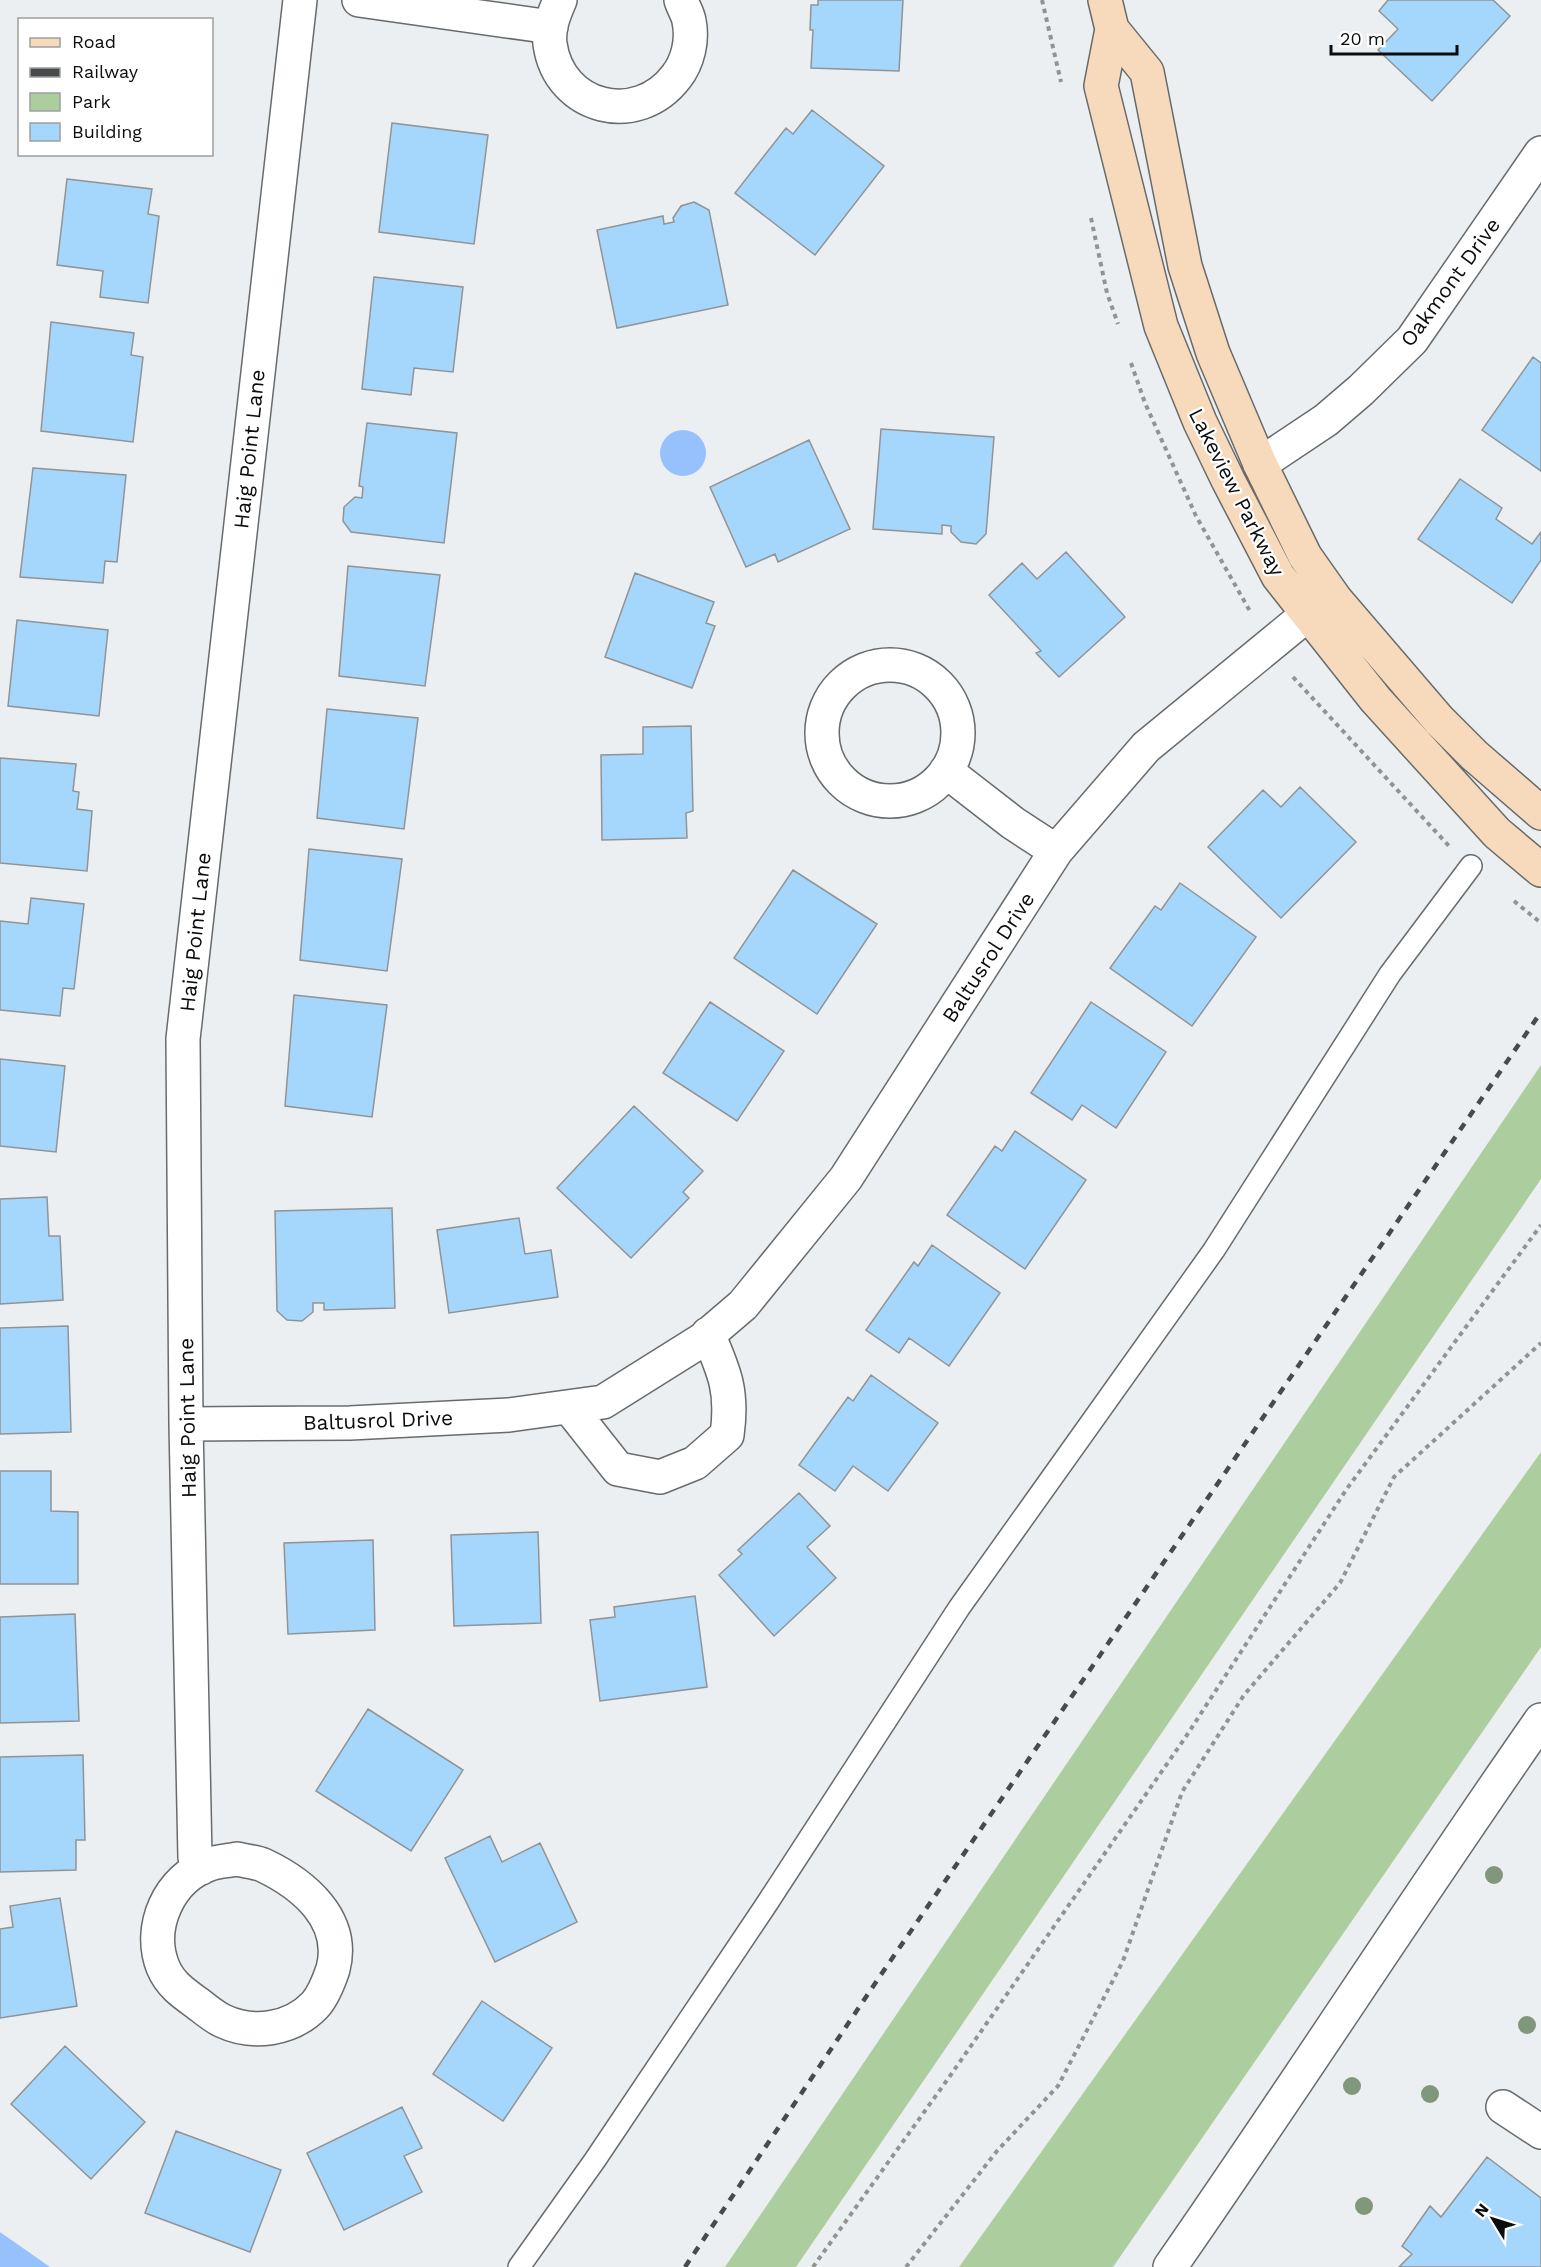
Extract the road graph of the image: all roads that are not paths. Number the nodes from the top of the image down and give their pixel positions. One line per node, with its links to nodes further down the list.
1 (300, 0): 16 (street, Haig Point Lane)
2 (359, 0): 4 (street)
3 (681, 0): 4 (street)
4 (555, 13)
5 (1109, 15): 7 (street, Lakeview Parkway); 8 (street, Lakeview Parkway)
6 (1541, 153): 7 (street, Oakmont Drive)
7 (1260, 464): 10 (street, Lakeview Parkway)
8 (1308, 614): 11 (street, Baltusrol Drive); 13 (street, Lakeview Parkway)
9 (946, 771): 9 (street); 11 (street)
10 (1541, 813)
11 (1056, 851): 14 (street, Baltusrol Drive)
12 (1471, 866): 21 (lane)
13 (1541, 870)
14 (708, 1334): 15 (street, Baltusrol Drive); 15 (street)
15 (569, 1407): 16 (street, Baltusrol Drive)
16 (186, 1424): 18 (street, Haig Point Lane)
17 (1541, 1720): 22 (street)
18 (201, 1868): 18 (street)
19 (1503, 2107): 20 (street)
20 (1541, 2132)
21 (519, 2267)
22 (1170, 2267)

